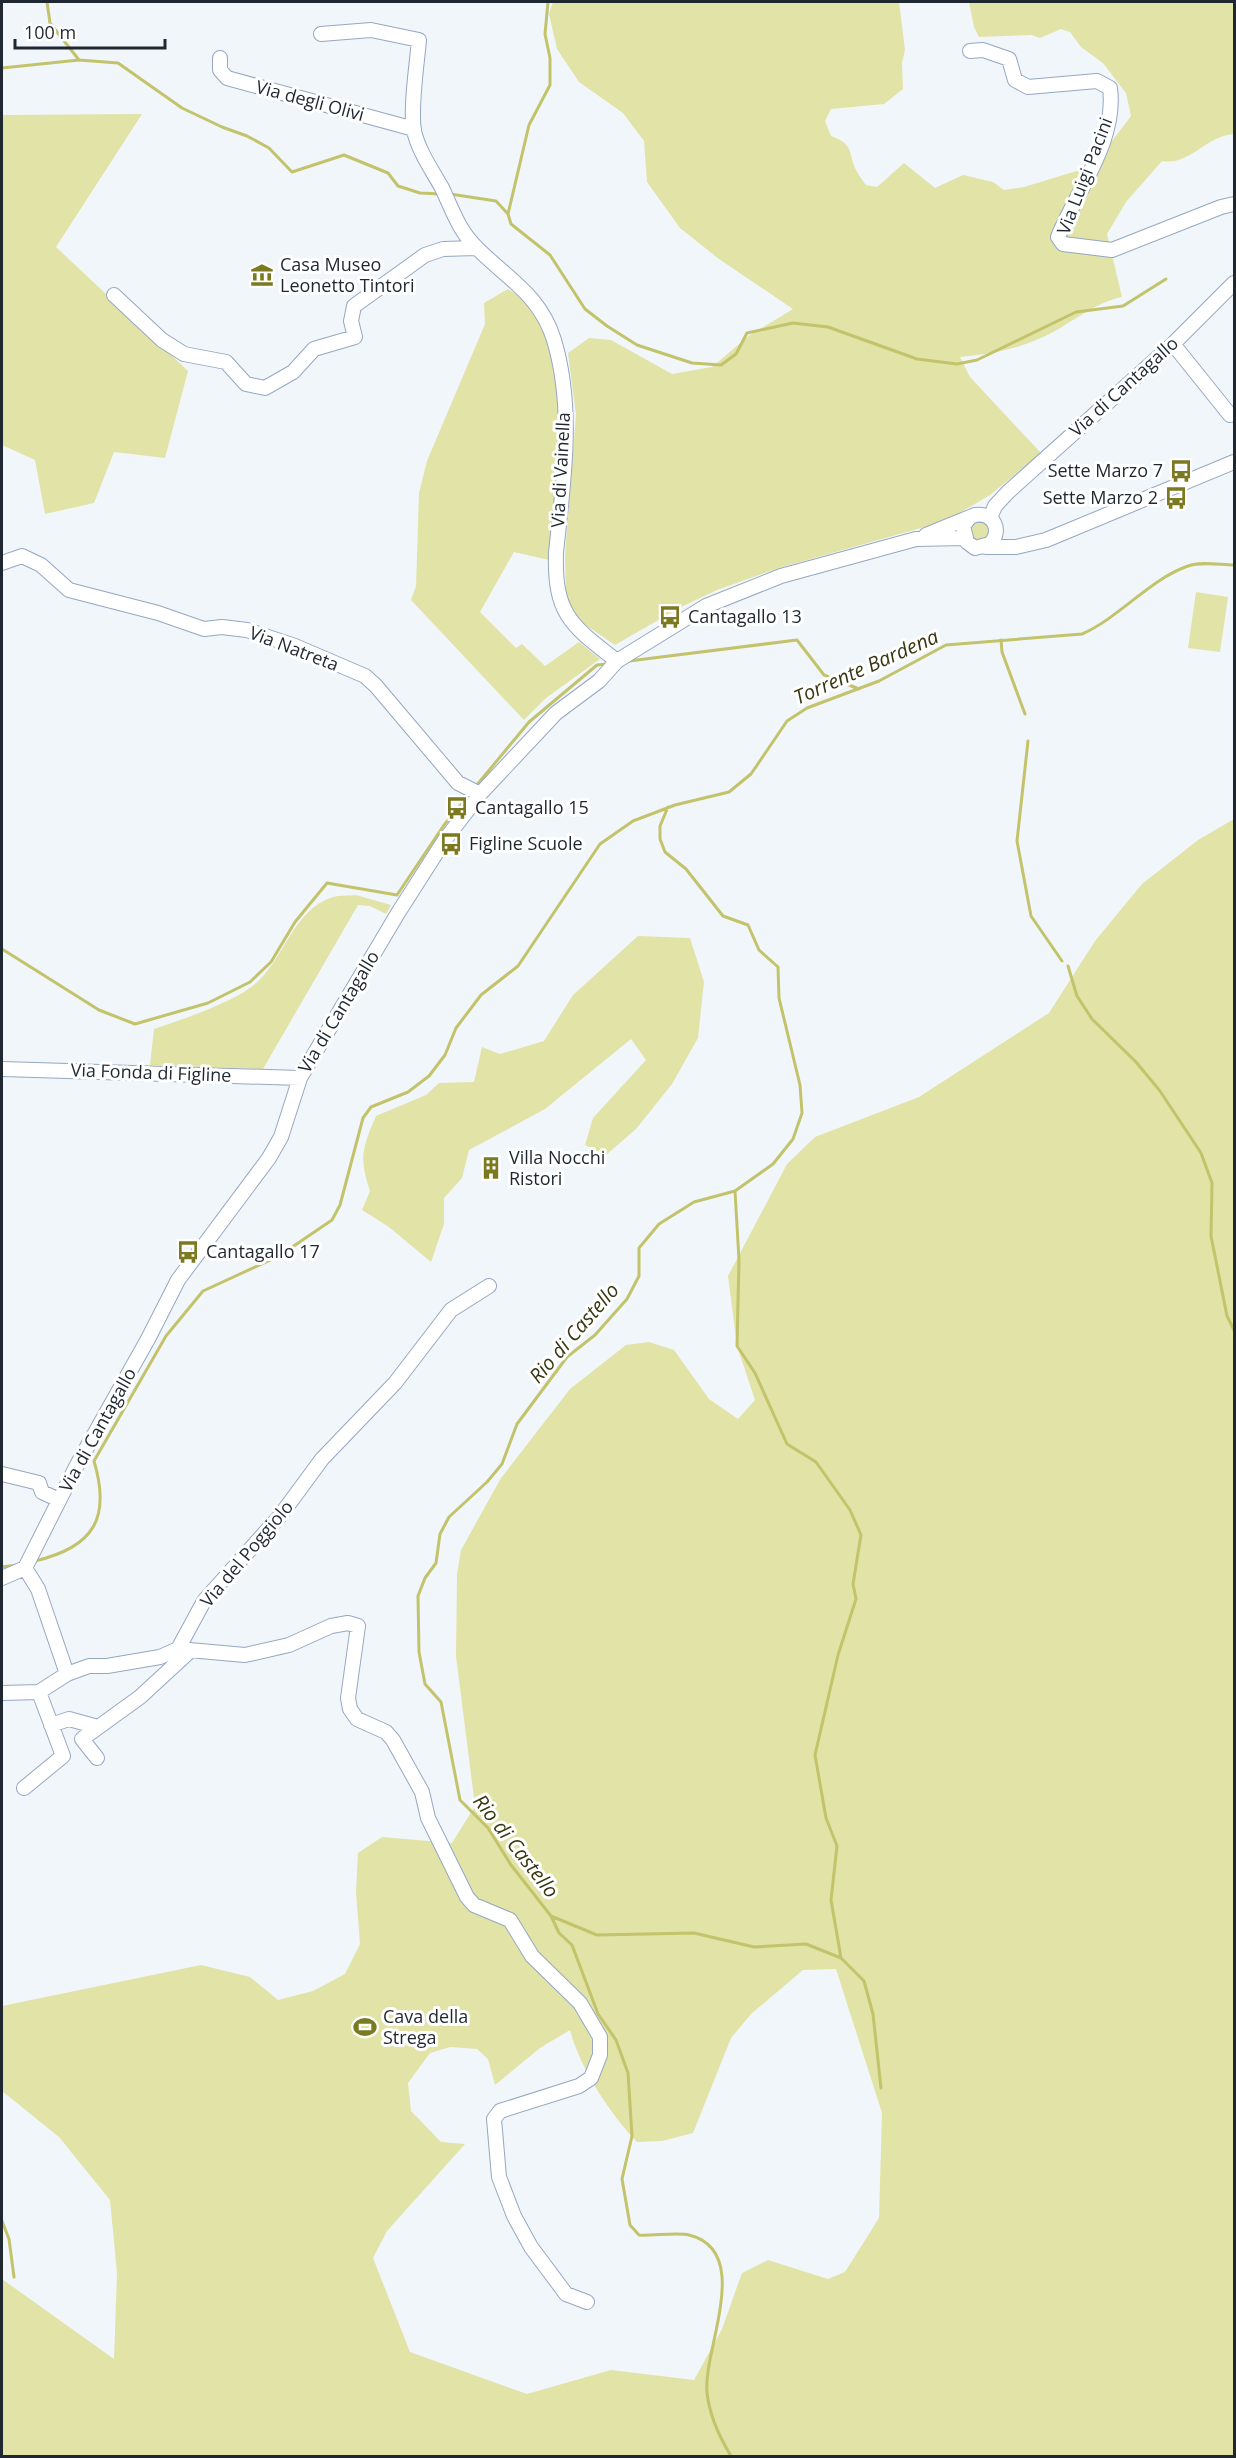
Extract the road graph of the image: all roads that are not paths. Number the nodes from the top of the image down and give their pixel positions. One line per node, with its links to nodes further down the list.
1 (321, 34): 4 (street, Via di Vainella)
2 (970, 51): 5 (street, Via Luigi Pacini)
3 (220, 58): 4 (street, Via degli Olivi)
4 (414, 129): 6 (street, Via di Vainella)
5 (1234, 204)
6 (476, 248): 8 (street); 20 (street, Via di Vainella)
7 (1234, 283): 9 (street, Via di Cantagallo)
8 (114, 295)
9 (1173, 344): 10 (street); 13 (street, Via di Cantagallo)
10 (1230, 415)
11 (1234, 462): 18 (street)
12 (970, 517): 13 (street); 15 (street); 16 (street)
13 (990, 518): 14 (street)
14 (997, 530): 17 (street); 18 (street)
15 (964, 538): 16 (street); 17 (street)
16 (918, 539): 20 (street, Via di Cantagallo)
17 (986, 547): 18 (street)
18 (1011, 547)
19 (2, 563): 21 (street, Via Natreta)
20 (614, 665): 21 (street, Via di Cantagallo)
21 (476, 791): 23 (street, Via di Cantagallo)
22 (2, 1069): 23 (street, Via Fonda di Figline)
23 (300, 1078): 26 (street, Via di Cantagallo)
24 (489, 1286): 29 (street, Via del Poggiolo)
25 (2, 1474): 26 (street)
26 (59, 1500): 27 (street, Via di Cantagallo)
27 (27, 1563): 28 (street); 30 (street)
28 (2, 1578)
29 (184, 1649): 30 (street); 34 (street, Via del Poggiolo); 39 (street)
30 (67, 1674): 31 (street)
31 (39, 1692): 32 (street); 33 (street)
32 (2, 1693)
33 (51, 1725): 34 (street); 35 (street)
34 (98, 1727): 36 (street, Via del Poggiolo)
35 (58, 1739): 36 (street); 38 (street)
36 (82, 1739): 37 (street)
37 (97, 1758)
38 (24, 1788)
39 (587, 2302)

